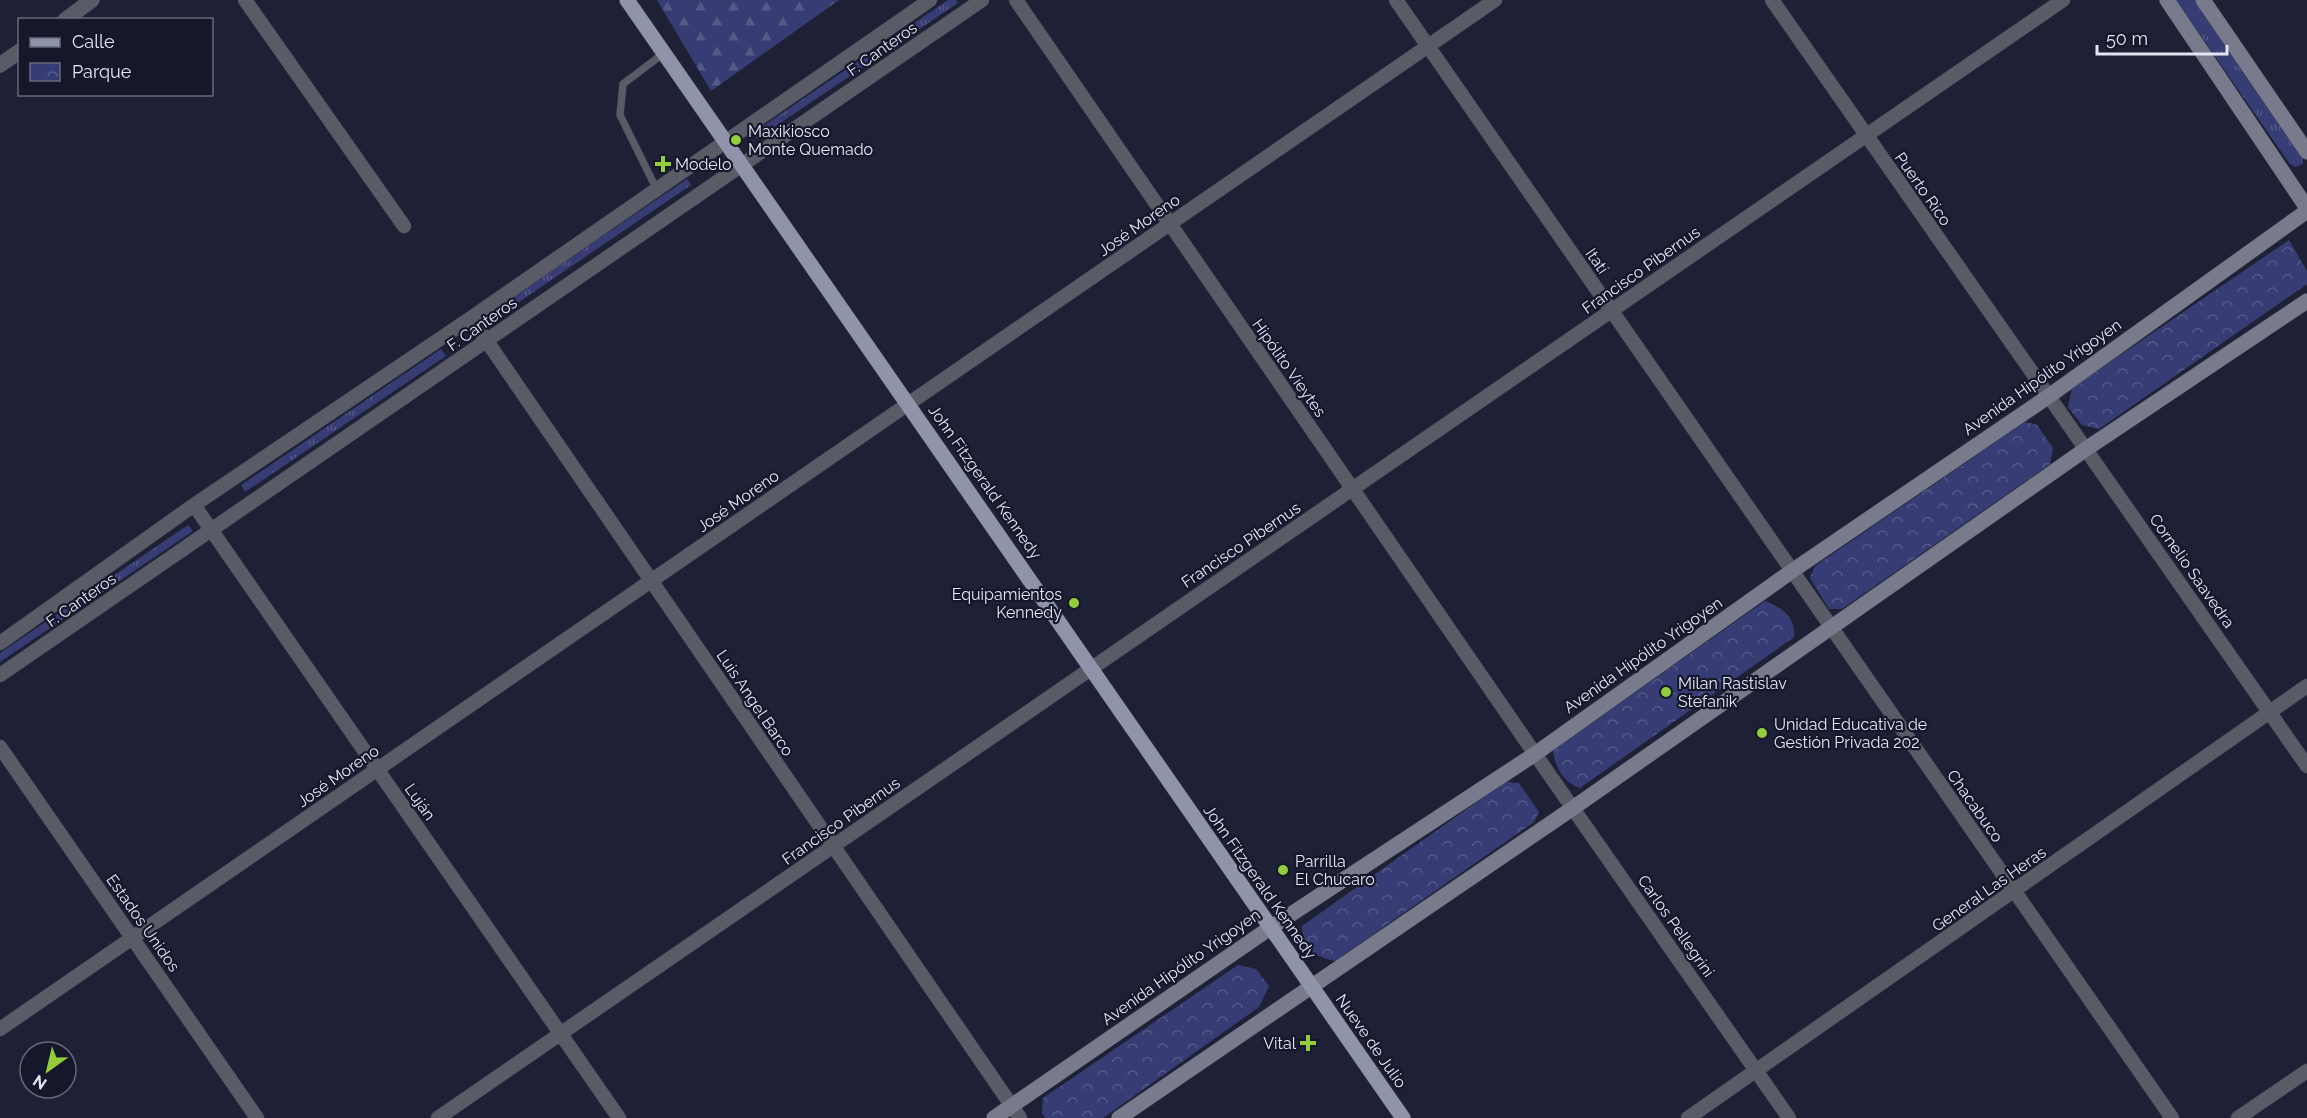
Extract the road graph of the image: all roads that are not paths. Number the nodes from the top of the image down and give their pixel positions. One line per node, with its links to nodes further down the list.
1 (92, 0): 13 (street)
2 (245, 0): 25 (street)
3 (627, 0): 16 (main road, John Fitzgerald Kennedy)
4 (930, 0): 19 (street, F. Canteros)
5 (982, 0): 21 (street, F. Canteros)
6 (1016, 0): 24 (street, Hipólito Vieytes)
7 (1396, 0): 14 (street, Itatí)
8 (1495, 0): 14 (street, José Moreno)
9 (1772, 0): 18 (street, Puerto Rico)
10 (2063, 0): 18 (street, Francisco Pibernus)
11 (2167, 0): 23 (main road)
12 (2203, 0): 20 (main road)
13 (68, 18)
14 (1428, 46): 24 (street, José Moreno); 27 (street, Itatí)
15 (18, 52): 17 (street)
16 (664, 53): 19 (main road, John Fitzgerald Kennedy); 22 (lane)
17 (0, 65)
18 (1865, 136): 27 (street, Francisco Pibernus); 30 (street, Puerto Rico)
19 (725, 140): 21 (main road, John Fitzgerald Kennedy); 22 (street, F. Canteros)
20 (2307, 152)
21 (742, 165): 29 (street, F. Canteros); 31 (main road, John Fitzgerald Kennedy)
22 (656, 188): 28 (street, F. Canteros)
23 (2307, 210): 30 (main road, Avenida Hipólito Yrigoyen)
24 (1170, 224): 31 (street, José Moreno); 33 (street, Hipólito Vieytes)
25 (404, 226)
26 (2307, 301): 32 (main road)
27 (1611, 310): 33 (street, Francisco Pibernus); 36 (street, Itatí)
28 (471, 318): 29 (street, Luis Angel Barco); 34 (street, F. Canteros)
29 (487, 340): 35 (street, F. Canteros); 37 (street, Luis Angel Barco)
30 (2049, 396): 32 (street, Cornelio Saavedra); 36 (main road, Avenida Hipólito Yrigoyen)
31 (909, 404): 37 (street, José Moreno); 40 (main road, John Fitzgerald Kennedy)
32 (2086, 449): 38 (main road); 43 (street, Cornelio Saavedra)
33 (1352, 489): 40 (street, Francisco Pibernus); 45 (street, Hipólito Vieytes)
34 (194, 505): 35 (street, Luján); 39 (street, F. Canteros)
35 (211, 530): 41 (street, F. Canteros); 47 (street, Luján)
36 (1792, 571): 38 (street, Chacabuco); 45 (main road, Avenida Hipólito Yrigoyen)
37 (651, 581): 47 (street, José Moreno); 49 (street, Luis Angel Barco)
38 (1832, 628): 48 (main road); 50 (street, Chacabuco)
39 (0, 643)
40 (1092, 668): 49 (street, Francisco Pibernus); 51 (main road, John Fitzgerald Kennedy)
41 (0, 675)
42 (2307, 686): 43 (street, General Las Heras)
43 (2270, 713): 46 (street, Cornelio Saavedra); 50 (street, General Las Heras)
44 (0, 747): 52 (street, Estados Unidos)
45 (1535, 754): 48 (street, Carlos Pellegrini); 51 (main road, Avenida Hipólito Yrigoyen)
46 (2307, 766)
47 (377, 770): 52 (street, José Moreno); 55 (street, Luján)
48 (1573, 808): 53 (main road); 56 (street, Carlos Pellegrini)
49 (833, 846): 55 (street, Francisco Pibernus); 58 (street, Luis Angel Barco)
50 (2014, 892): 56 (street, General Las Heras); 67 (street, Chacabuco)
51 (1270, 928): 53 (main road, John Fitzgerald Kennedy); 58 (main road, Avenida Hipólito Yrigoyen)
52 (133, 938): 54 (street, José Moreno); 59 (street, Estados Unidos)
53 (1310, 985): 63 (main road); 64 (main road, Nueve de Julio)
54 (0, 1029)
55 (561, 1034): 60 (street, Francisco Pibernus); 61 (street, Luján)
56 (1757, 1070): 65 (street, General Las Heras); 66 (street, Carlos Pellegrini)
57 (2307, 1071): 68 (street)
58 (1016, 1112): 62 (main road, Avenida Hipólito Yrigoyen)
59 (257, 1118)
60 (438, 1118)
61 (619, 1118)
62 (994, 1118)
63 (1119, 1118)
64 (1403, 1118)
65 (1688, 1118)
66 (1789, 1118)
67 (2172, 1118)
68 (2238, 1118)

